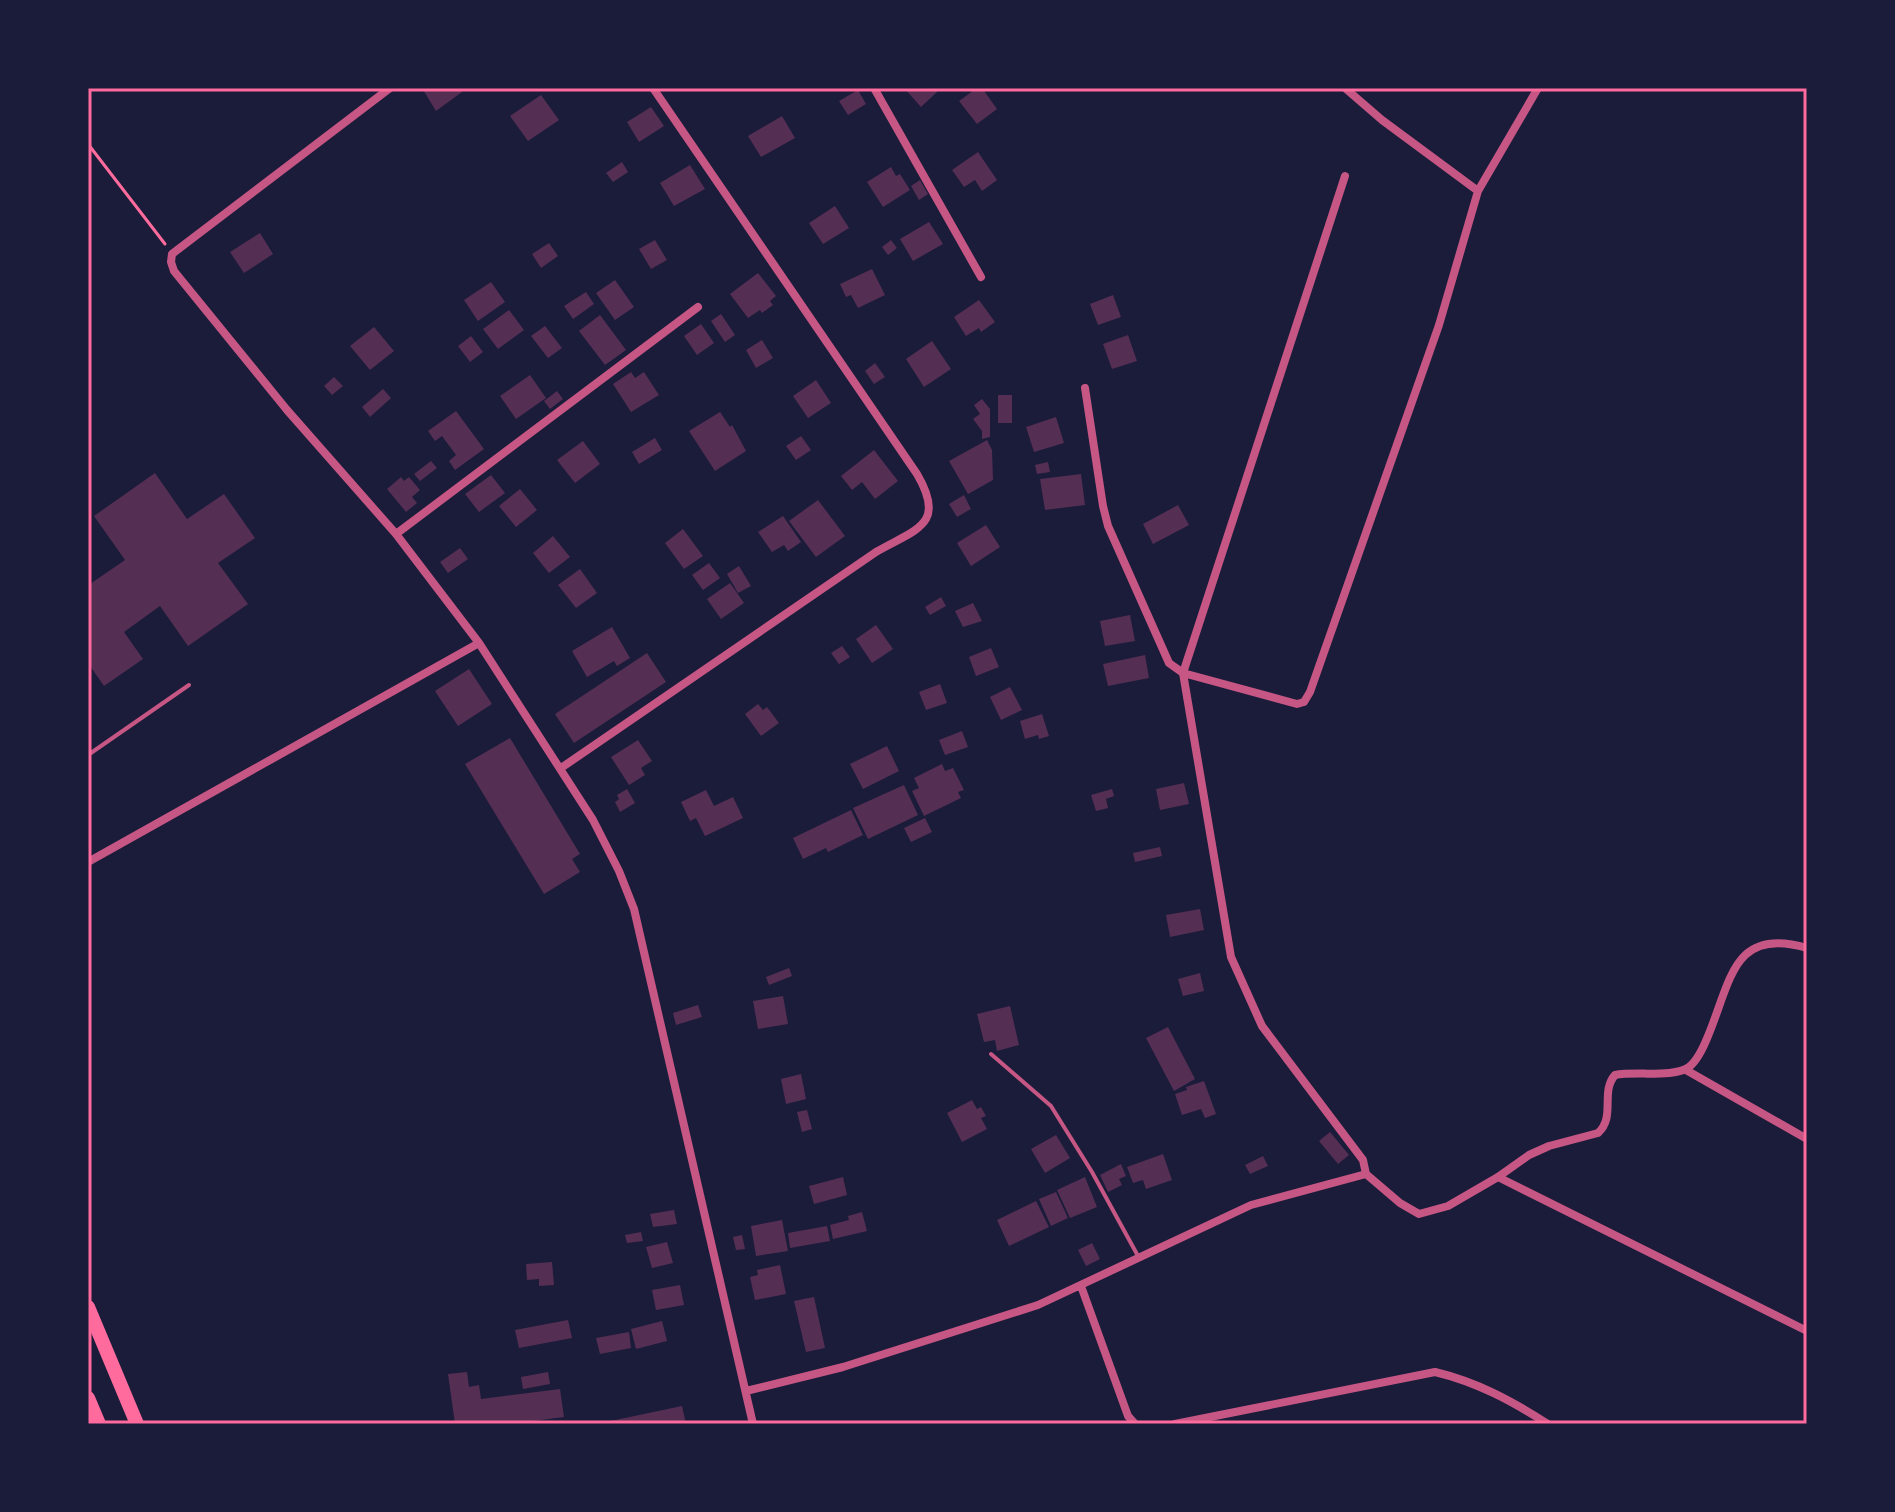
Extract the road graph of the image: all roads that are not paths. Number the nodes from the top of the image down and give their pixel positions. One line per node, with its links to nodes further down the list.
1 (390, 88): 11 (street)
2 (653, 88): 17 (street)
3 (874, 88): 8 (street)
4 (1345, 88): 7 (street)
5 (1538, 88): 7 (street)
6 (1345, 176): 13 (street)
7 (1478, 191): 13 (street)
8 (981, 277)
9 (698, 307): 11 (street)
10 (1085, 388): 13 (street)
11 (396, 534): 12 (street)
12 (479, 643): 17 (street); 18 (street)
13 (1183, 673): 23 (street)
14 (189, 685): 16 (lane)
15 (88, 747): 16 (lane)
16 (90, 754)
17 (561, 768): 29 (street)
18 (88, 862)
19 (1807, 948): 21 (street)
20 (991, 1054): 25 (lane)
21 (1686, 1070): 22 (street); 24 (street)
22 (1807, 1139)
23 (1366, 1174): 24 (street); 25 (street)
24 (1498, 1177): 28 (street)
25 (1139, 1258): 26 (street)
26 (1081, 1286): 29 (street); 34 (street)
27 (88, 1307): 32 (highway)
28 (1807, 1331)
29 (746, 1391): 33 (street)
30 (88, 1398): 31 (highway)
31 (99, 1424)
32 (137, 1424)
33 (753, 1424)
34 (1135, 1424)
35 (1175, 1424): 36 (street)
36 (1548, 1424)

